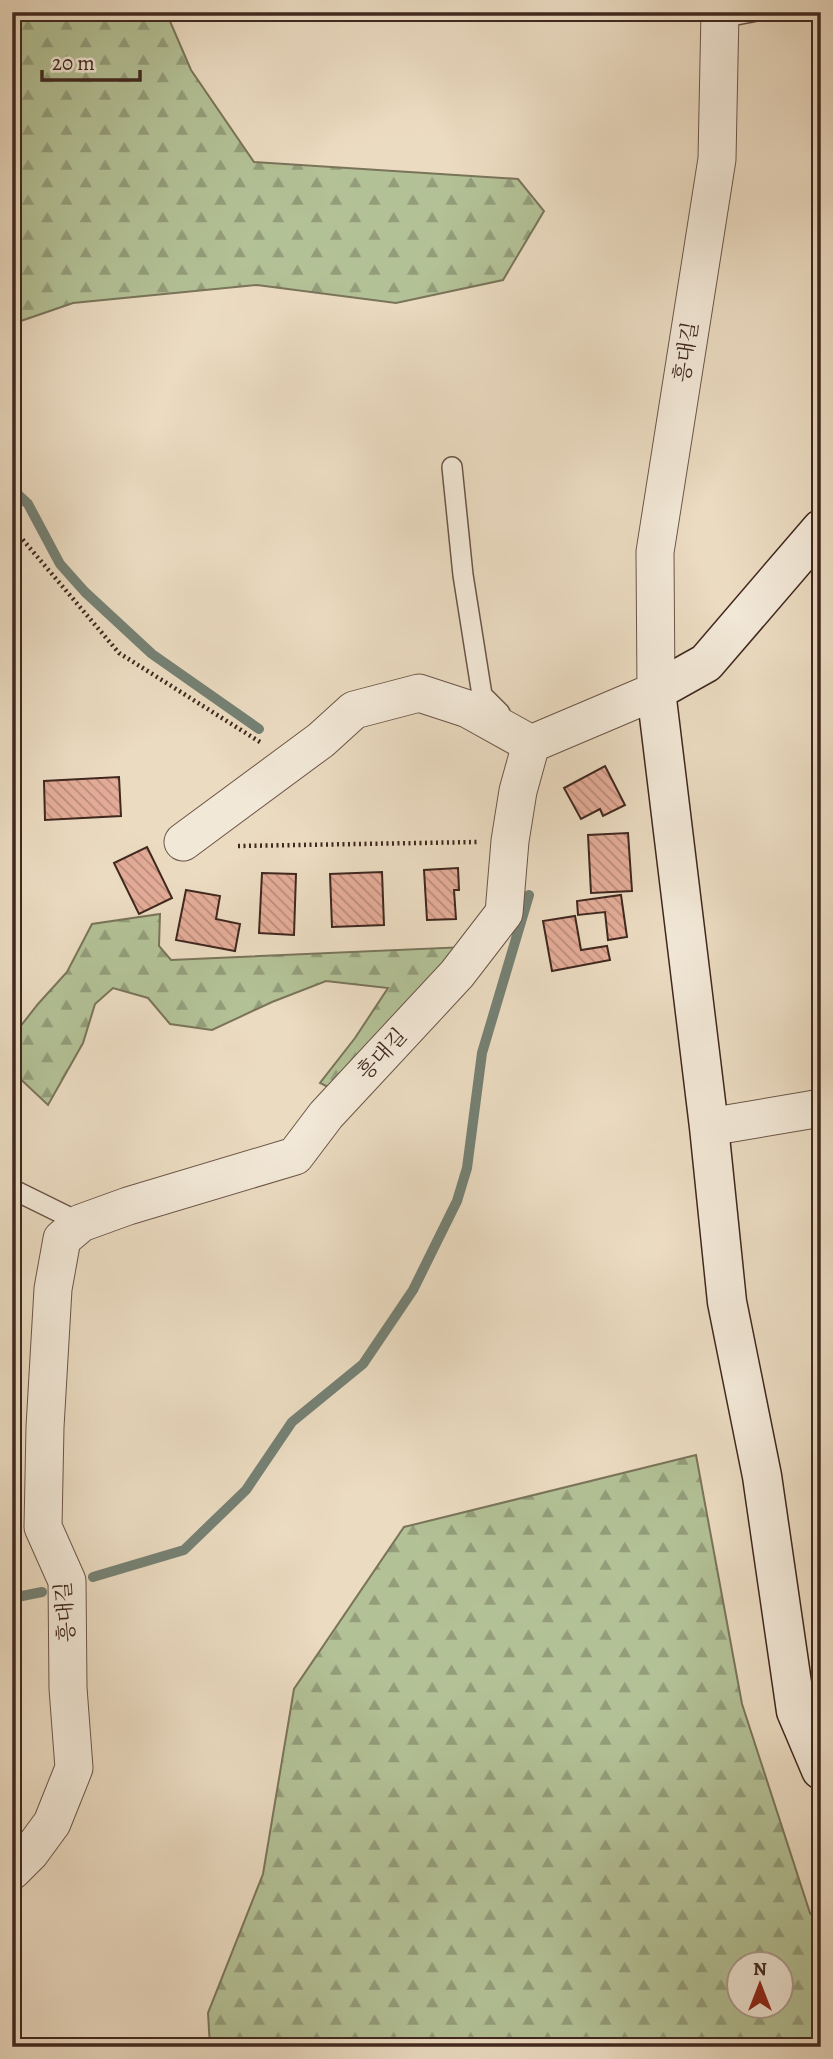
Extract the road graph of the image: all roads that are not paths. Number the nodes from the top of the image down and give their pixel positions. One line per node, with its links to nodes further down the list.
1 (730, 14): 4 (street, 흥대길)
2 (452, 467): 5 (lane)
3 (821, 528): 4 (street)
4 (656, 691): 5 (street); 8 (street, 흥대길)
5 (531, 744): 6 (street); 10 (street, 흥대길)
6 (183, 842)
7 (821, 1108): 8 (street)
8 (709, 1127): 11 (street, 흥대길)
9 (12, 1189): 10 (lane)
10 (81, 1223): 12 (street, 흥대길)
11 (821, 1770)
12 (12, 1871)

